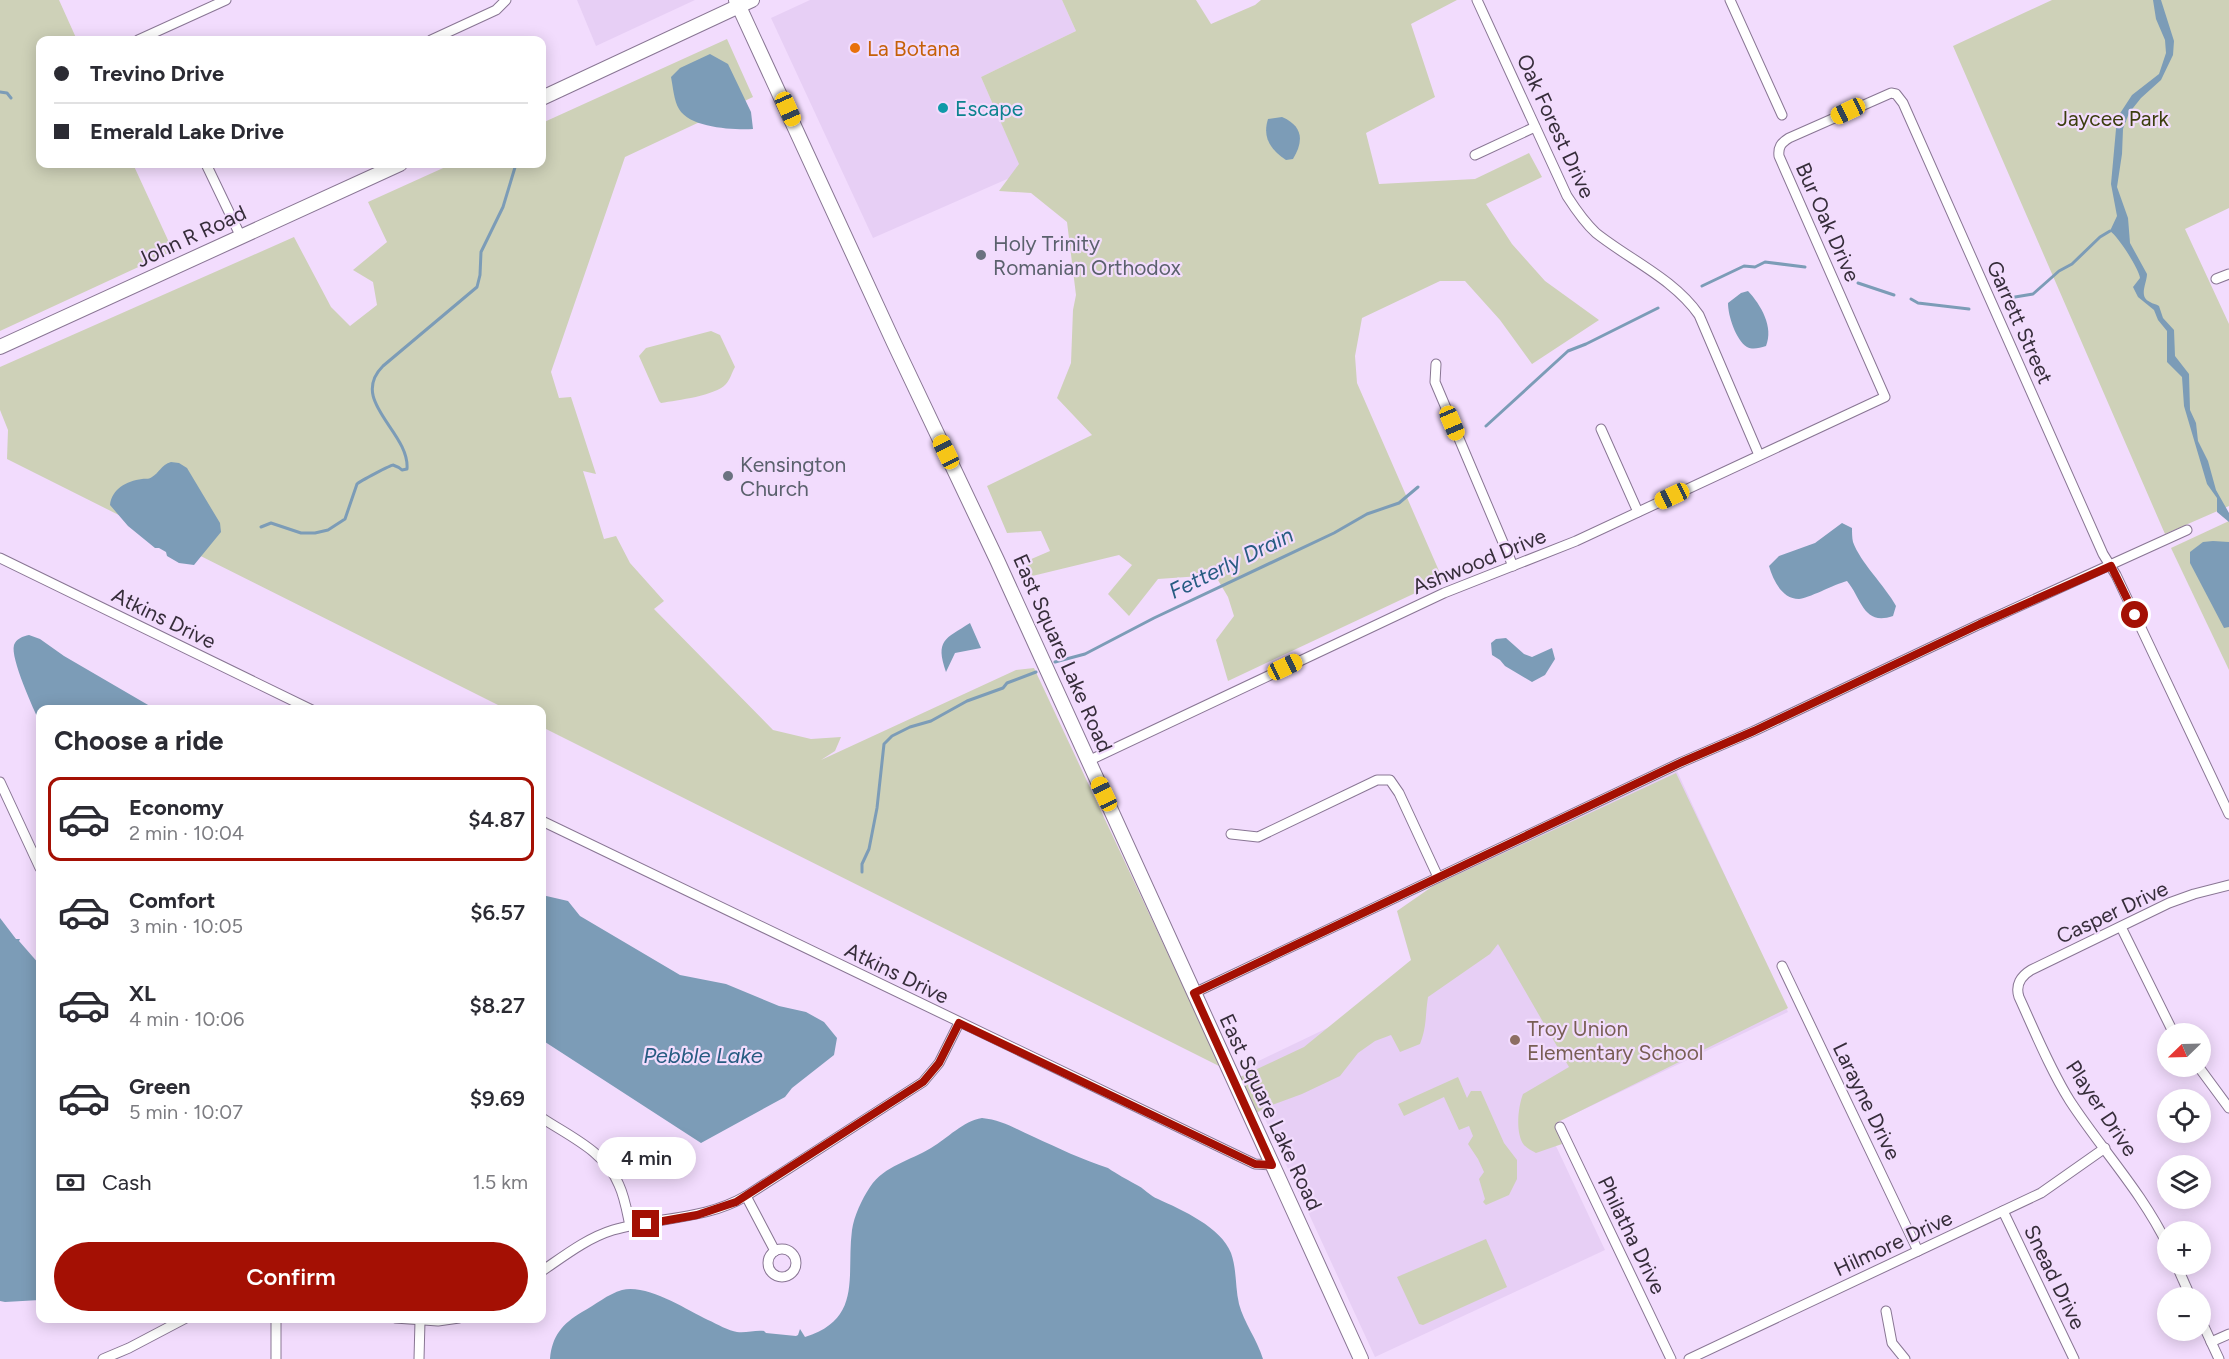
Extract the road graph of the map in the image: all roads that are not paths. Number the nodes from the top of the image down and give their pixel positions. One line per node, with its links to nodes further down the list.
1 (226, 0): 7 (street)
2 (506, 0): 8 (street)
3 (752, 0): 6 (main road)
4 (1478, 0): 12 (street, Oak Forest Drive)
5 (1730, 0): 11 (street)
6 (738, 3): 10 (main road); 30 (main road, East Square Lake Road)
7 (150, 36)
8 (440, 36)
9 (1896, 94): 21 (street, Bur Oak Drive); 28 (street, Garrett Street)
10 (546, 96)
11 (1782, 115)
12 (1535, 127): 13 (street); 23 (street, Oak Forest Drive)
13 (1475, 155)
14 (209, 168): 16 (street)
15 (391, 168): 16 (main road, John R Road)
16 (241, 237): 19 (main road, John R Road)
17 (2229, 274): 18 (street)
18 (2216, 279)
19 (0, 347)
20 (1436, 364): 27 (street)
21 (1885, 397): 23 (street, Ashwood Drive)
22 (1601, 429): 24 (street)
23 (1759, 455): 24 (street, Ashwood Drive)
24 (1638, 512): 27 (street, Ashwood Drive)
25 (2187, 530): 28 (street)
26 (0, 558): 29 (street, Atkins Drive)
27 (1513, 566): 30 (street, Ashwood Drive)
28 (2111, 566): 32 (street, Garrett Street); 36 (street)
29 (302, 705)
30 (1088, 761): 41 (main road, East Square Lake Road)
31 (0, 782): 35 (street)
32 (2229, 814)
33 (546, 823): 42 (street, Atkins Drive)
34 (1231, 834): 36 (street)
35 (36, 859)
36 (1438, 878): 41 (street)
37 (2229, 885): 38 (street, Casper Drive)
38 (2121, 927): 40 (street, Casper Drive); 43 (street)
39 (1782, 966): 55 (street, Larayne Drive)
40 (2018, 984): 48 (street, Player Drive)
41 (1194, 993): 49 (main road, East Square Lake Road)
42 (959, 1023): 49 (street, Atkins Drive); 50 (street)
43 (2169, 1023)
44 (2206, 1077): 45 (street)
45 (2229, 1108)
46 (546, 1121): 53 (street)
47 (1560, 1127): 68 (street, Philatha Drive)
48 (2105, 1148): 51 (street, Hilmore Drive); 52 (street, Player Drive)
49 (1272, 1165): 67 (main road, East Square Lake Road)
50 (746, 1196): 53 (street); 54 (street)
51 (2003, 1211): 55 (street, Hilmore Drive); 71 (street, Snead Drive)
52 (2157, 1225)
53 (630, 1226): 56 (street)
54 (775, 1251)
55 (1918, 1251): 69 (street, Hilmore Drive)
56 (546, 1269)
57 (1886, 1311): 70 (street)
58 (177, 1323): 63 (street)
59 (276, 1323): 65 (street)
60 (420, 1323): 66 (street)
61 (2229, 1334): 62 (street)
62 (2211, 1342): 72 (street)
63 (121, 1356): 64 (street)
64 (103, 1359)
65 (276, 1359)
66 (419, 1359)
67 (1361, 1359)
68 (1671, 1359)
69 (1689, 1359)
70 (1905, 1359)
71 (2074, 1359)
72 (2219, 1359)

